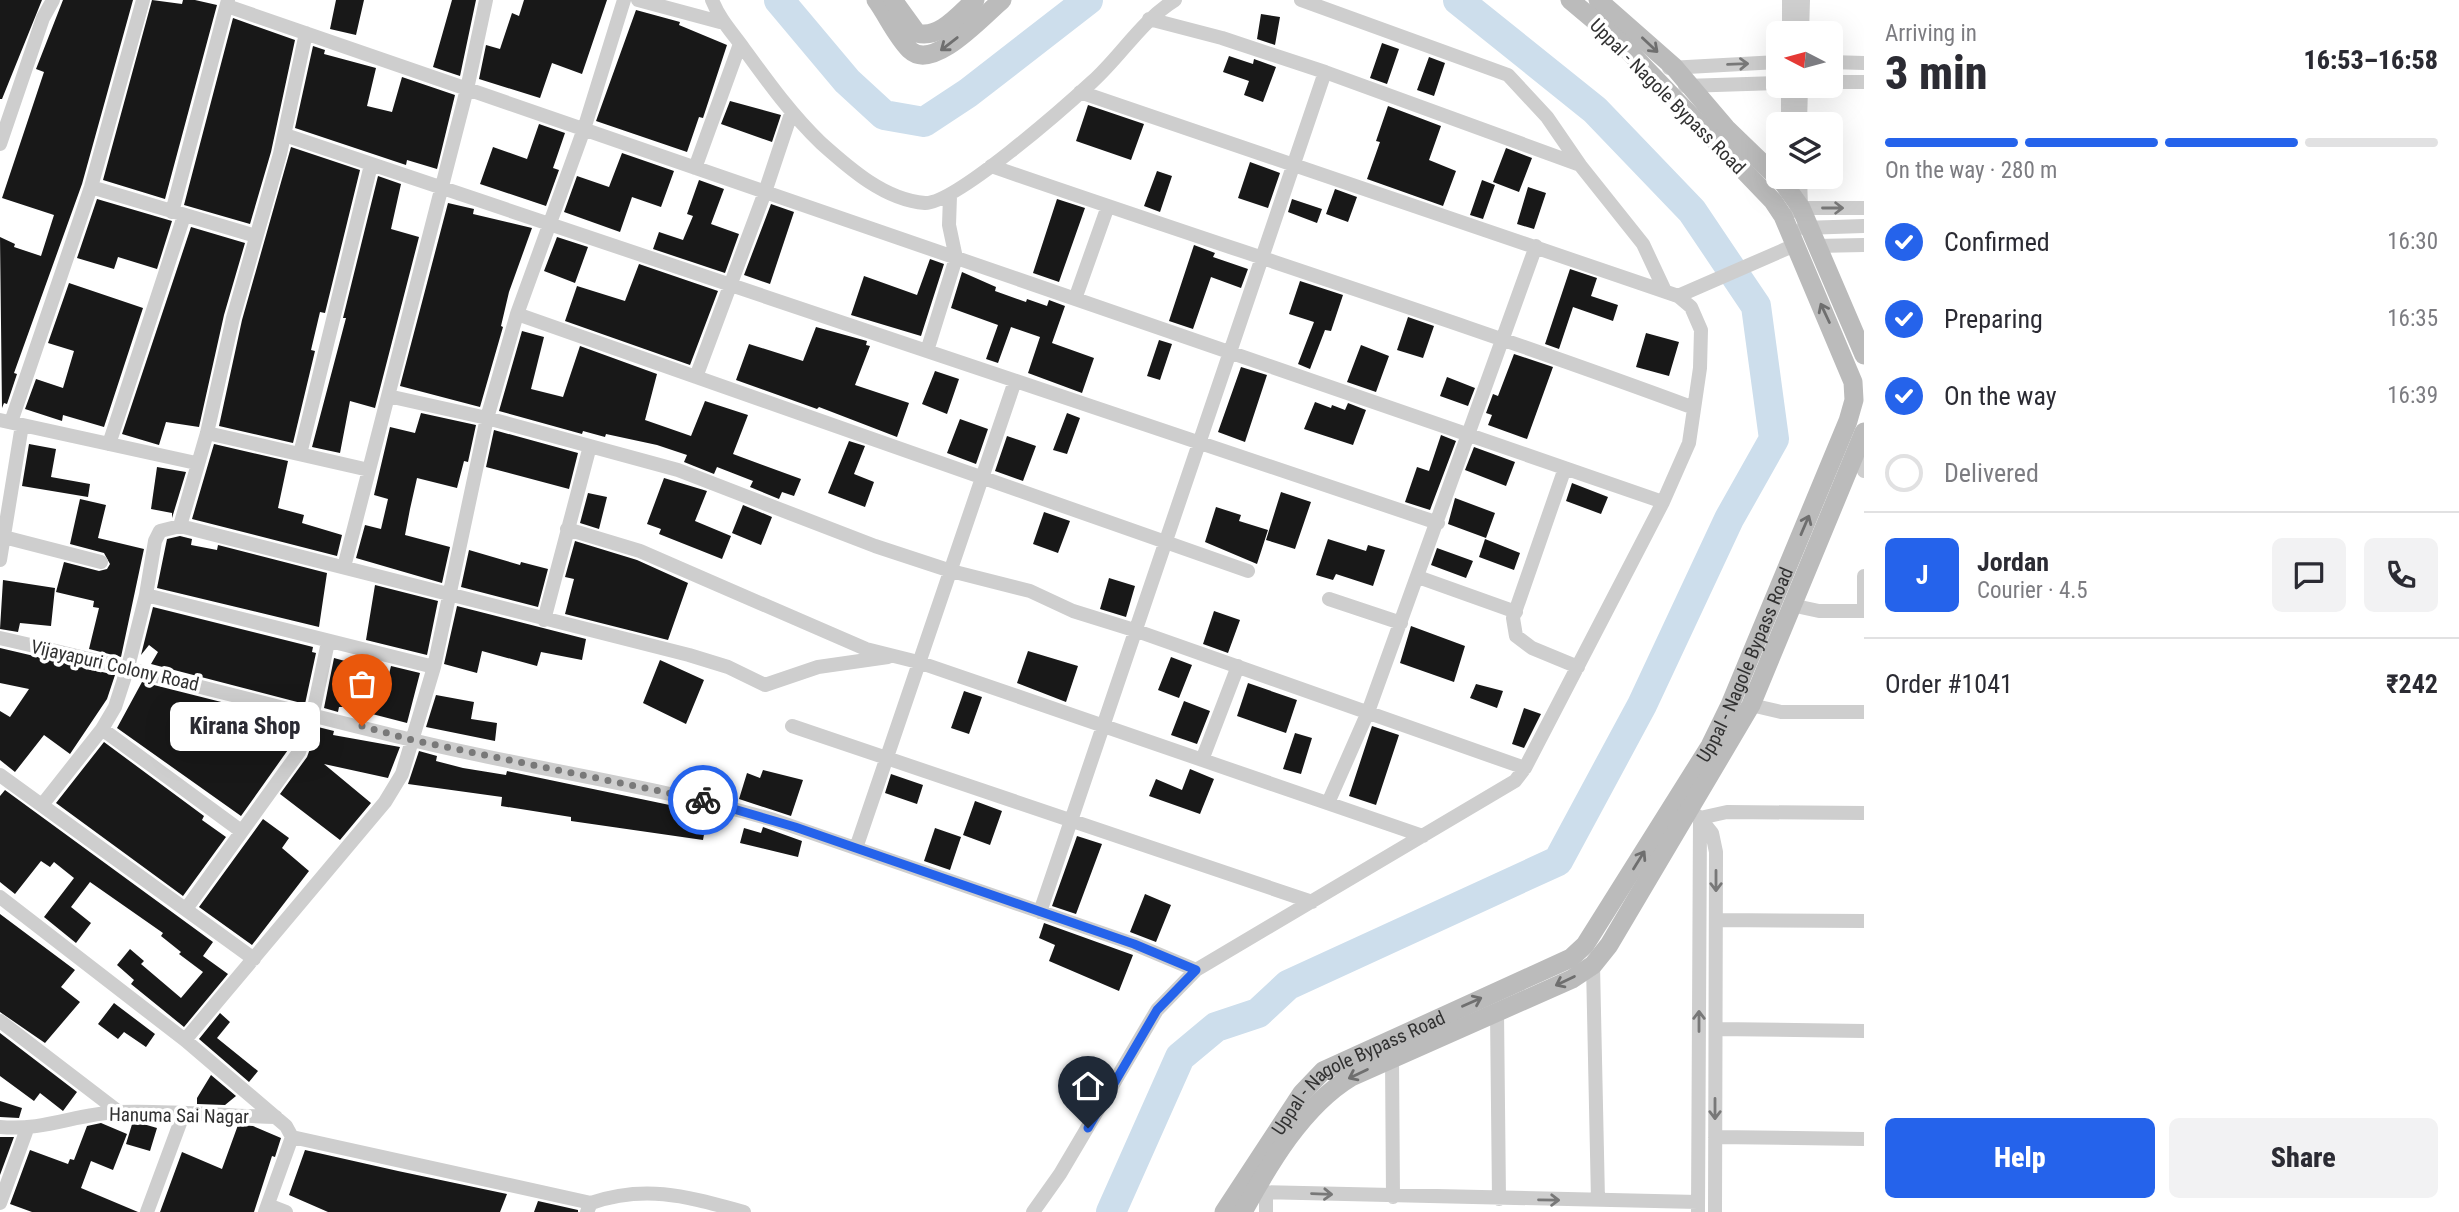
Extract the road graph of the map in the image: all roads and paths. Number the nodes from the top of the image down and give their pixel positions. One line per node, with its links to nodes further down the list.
1 (53, 0): 40 (street)
2 (144, 0): 47 (street)
3 (486, 0): 34 (street)
4 (624, 0): 38 (street)
5 (638, 0): 21 (street)
6 (712, 0): 21 (street)
7 (876, 0): 10 (street, one-way to 7)
8 (893, 0): 9 (street)
9 (975, 0)
10 (1002, 0)
11 (1175, 0): 18 (street)
12 (1301, 0): 44 (street)
13 (1570, 0): 29 (street, Uppal - Nagole Bypass Road)
14 (1598, 0): 27 (street, Uppal - Nagole Bypass Road, one-way to 27)
15 (1788, 0): 19 (street)
16 (1802, 0): 20 (street)
17 (227, 3): 22 (street); 55 (street)
18 (1149, 19): 28 (street); 36 (street)
19 (1789, 21)
20 (1802, 21)
21 (720, 22): 23 (street)
22 (306, 33): 34 (street); 39 (street)
23 (740, 44): 37 (street); 46 (street)
24 (1843, 62): 26 (street)
25 (1766, 63): 27 (street, one-way to 25)
26 (1864, 63)
27 (1674, 67): 29 (street); 33 (street, Uppal - Nagole Bypass Road)
28 (1325, 72): 42 (street); 44 (street)
29 (1650, 73): 35 (street, Uppal - Nagole Bypass Road)
30 (1766, 82): 33 (street)
31 (1843, 82): 32 (street)
32 (1864, 82)
33 (1689, 85): 35 (street); 41 (street, Uppal - Nagole Bypass Road)
34 (467, 89): 38 (street); 48 (street)
35 (1668, 91): 59 (street, Uppal - Nagole Bypass Road)
36 (1080, 92): 42 (street); 45 (street)
37 (791, 114): 51 (street); 52 (street)
38 (584, 129): 46 (street); 57 (street)
39 (285, 135): 43 (street); 60 (street)
40 (0, 144)
41 (1766, 160)
42 (1293, 163): 61 (street); 65 (street)
43 (371, 164): 48 (street); 86 (street)
44 (1580, 165): 67 (street)
45 (991, 166): 52 (street); 53 (street)
46 (695, 168): 51 (street)
47 (91, 187): 55 (street); 79 (street)
48 (442, 188): 57 (street); 76 (street)
49 (1790, 189): 59 (street)
50 (1794, 189): 56 (street, Uppal - Nagole Bypass Road)
51 (765, 192): 64 (street); 66 (street)
52 (950, 196): 64 (street)
53 (1108, 206): 65 (street); 68 (street)
54 (1864, 208): 56 (street, one-way to 54)
55 (178, 214): 60 (street); 84 (street)
56 (1805, 217): 58 (street); 59 (street); 62 (street, Uppal - Nagole Bypass Road)
57 (551, 225): 66 (street); 69 (street)
58 (1864, 226)
59 (1787, 227): 67 (street); 136 (street, Uppal - Nagole Bypass Road, one-way to 59)
60 (256, 236): 80 (street)
61 (1536, 246): 67 (street); 70 (street)
62 (1816, 246): 63 (street); 73 (street, Uppal - Nagole Bypass Road)
63 (1864, 246)
64 (956, 258): 68 (street); 71 (street)
65 (1259, 258): 70 (street); 72 (street)
66 (731, 285): 71 (street); 74 (street)
67 (1672, 294): 77 (street)
68 (1075, 299): 72 (street)
69 (517, 314): 74 (street); 78 (street)
70 (1503, 337): 77 (street); 81 (street)
71 (927, 351): 75 (street)
72 (1231, 353): 81 (street); 83 (street)
73 (1864, 355)
74 (696, 377): 91 (street)
75 (1015, 381): 83 (street); 91 (street)
76 (388, 396): 78 (street); 89 (street)
77 (1694, 408): 92 (street)
78 (487, 418): 85 (street); 105 (street)
79 (11, 422): 84 (street); 96 (street)
80 (207, 433): 86 (street); 87 (street)
81 (1468, 435): 88 (street); 93 (street)
82 (1861, 440): 90 (street); 108 (street, Uppal - Nagole Bypass Road)
83 (1200, 443): 93 (street); 97 (street)
84 (109, 444): 87 (street)
85 (590, 446): 95 (street); 101 (street)
86 (300, 454): 89 (street)
87 (196, 463): 94 (street)
88 (1564, 468): 92 (street); 110 (street)
89 (369, 470): 100 (street)
90 (1864, 471)
91 (981, 478): 97 (street); 101 (street)
92 (1663, 502): 121 (street)
93 (1438, 523): 104 (street)
94 (180, 526): 100 (street); 106 (street)
95 (567, 529): 111 (street); 116 (street)
96 (2, 537): 98 (street); 99 (street)
97 (1165, 543): 102 (street); 113 (street)
98 (0, 560)
99 (101, 562)
100 (344, 567): 105 (street)
101 (951, 571): 113 (street); 117 (street)
102 (1248, 571)
103 (1864, 576): 109 (street)
104 (1418, 577): 110 (street); 112 (street)
105 (448, 594): 111 (street); 120 (street)
106 (146, 595): 115 (street); 119 (street)
107 (1329, 599): 112 (street)
108 (1791, 606): 109 (street); 122 (street, Uppal - Nagole Bypass Road)
109 (1864, 611)
110 (1516, 612): 121 (street)
111 (544, 620): 116 (street)
112 (1401, 623): 123 (street)
113 (1134, 629): 118 (street); 127 (street)
114 (0, 638): 119 (street, Vijayapuri Colony Road)
115 (328, 642): 120 (street); 125 (street)
116 (893, 656): 117 (street)
117 (918, 662): 127 (street); 130 (street)
118 (1238, 666): 123 (street); 131 (street)
119 (128, 667): 125 (street, Vijayapuri Colony Road); 128 (street)
120 (434, 667): 129 (street)
121 (1578, 667): 132 (street)
122 (1751, 705): 124 (street); 136 (street, Uppal - Nagole Bypass Road)
123 (1368, 712): 132 (street); 134 (street)
124 (1864, 712)
125 (313, 713): 129 (street, Vijayapuri Colony Road); 139 (street)
126 (792, 726): 130 (street)
127 (1103, 726): 131 (street); 138 (street)
128 (102, 729): 135 (street); 139 (street)
129 (412, 740): 141 (street, Vijayapuri Colony Road); 148 (street)
130 (887, 757): 138 (street); 141 (street)
131 (1202, 760): 134 (street)
132 (1525, 768): 140 (street)
133 (0, 775): 135 (street)
134 (1328, 803): 140 (street)
135 (42, 805): 144 (street)
136 (1688, 810): 137 (street); 146 (street, one-way to 146); 149 (street, Uppal - Nagole Bypass Road); 170 (street, one-way to 136); 178 (street, Uppal - Nagole Bypass Road, one-way to 136)
137 (1864, 813)
138 (1071, 821): 143 (street); 145 (street)
139 (241, 831): 144 (street)
140 (1423, 836): 143 (street)
141 (856, 848): 145 (street, Vijayapuri Colony Road)
142 (0, 897): 155 (street)
143 (1312, 902): 150 (street)
144 (186, 909): 148 (street)
145 (1040, 912): 150 (street, Vijayapuri Colony Road)
146 (1716, 920): 147 (street); 153 (street)
147 (1864, 921)
148 (254, 958): 155 (street)
149 (1593, 965): 151 (street, Uppal - Nagole Bypass Road, one-way to 151); 168 (street)
150 (1196, 970): 177 (street)
151 (1497, 1012): 156 (street, Uppal - Nagole Bypass Road); 167 (street)
152 (0, 1020): 157 (street)
153 (1716, 1029): 154 (street); 163 (street, one-way to 163)
154 (1864, 1031)
155 (185, 1040): 159 (street)
156 (1392, 1058): 165 (street, Uppal - Nagole Bypass Road, one-way to 165); 166 (street)
157 (119, 1112): 158 (street, Hanuma Sai Nagar); 161 (street, Hanuma Sai Nagar)
158 (183, 1115): 159 (street, Hanuma Sai Nagar); 174 (street)
159 (276, 1117): 162 (street)
160 (0, 1127): 161 (street, Hanuma Sai Nagar)
161 (27, 1129): 169 (street)
162 (292, 1137): 171 (street); 173 (street)
163 (1715, 1137): 164 (street); 181 (street)
164 (1864, 1139)
165 (1260, 1192): 166 (street, one-way to 166); 179 (street, Uppal - Nagole Bypass Road); 180 (street)
166 (1393, 1197): 167 (street)
167 (1499, 1199): 168 (street, one-way to 168)
168 (1598, 1200): 170 (street)
169 (0, 1203)
170 (1698, 1207)
171 (589, 1208): 172 (street)
172 (714, 1208): 176 (street)
173 (267, 1209): 175 (street)
174 (147, 1212)
175 (286, 1212)
176 (744, 1212)
177 (1033, 1212)
178 (1224, 1212)
179 (1243, 1212)
180 (1266, 1212)
181 (1715, 1212)

